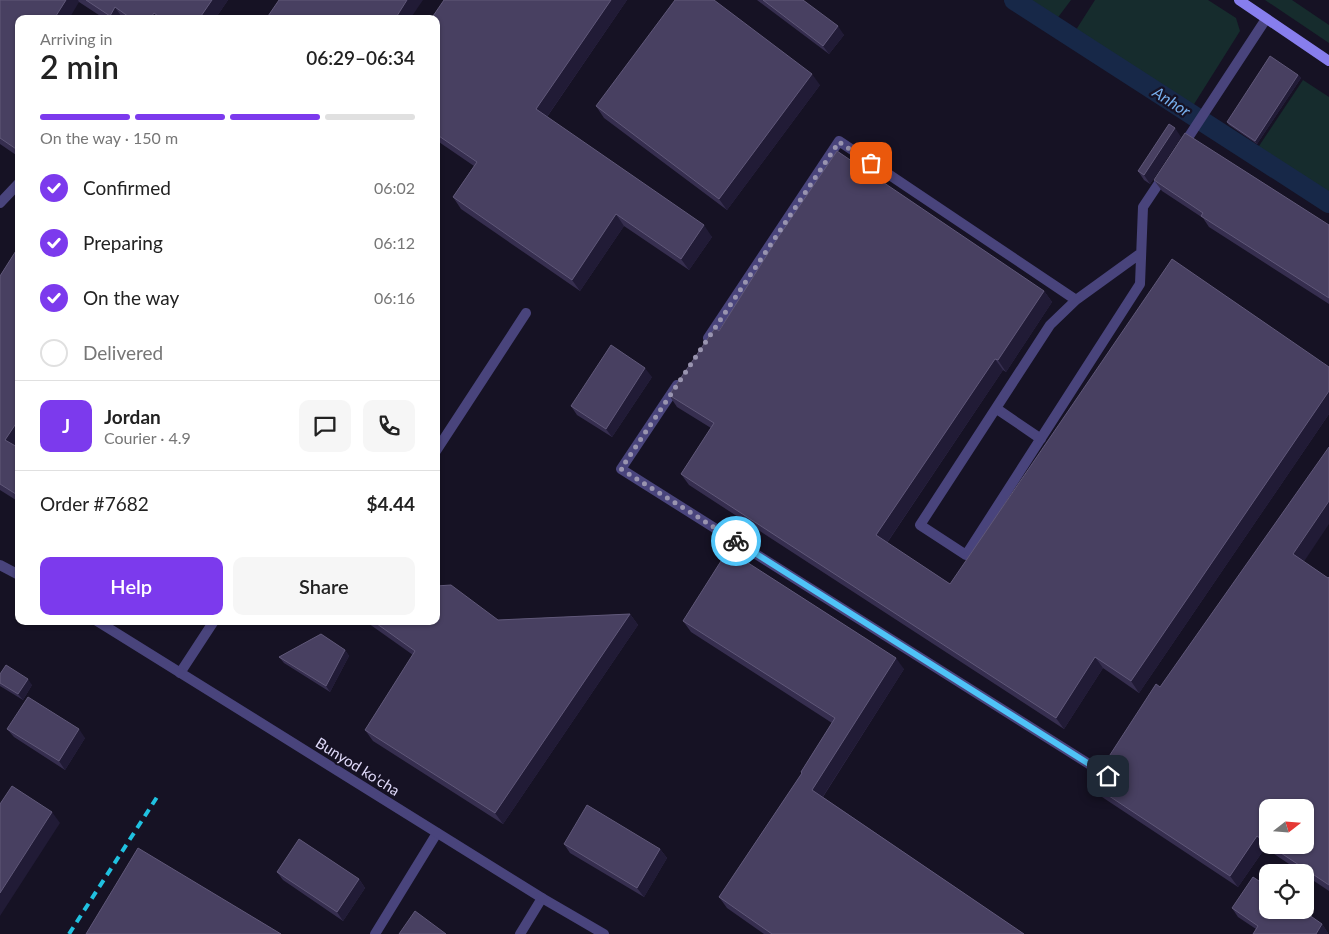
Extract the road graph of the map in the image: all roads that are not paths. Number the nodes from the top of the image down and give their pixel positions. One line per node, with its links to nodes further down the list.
1 (1239, 0): 2 (street)
2 (1266, 19): 3 (street); 6 (street)
3 (1329, 61)
4 (15, 186): 5 (street)
5 (0, 203)
6 (1141, 254): 7 (street); 12 (street)
7 (1076, 300): 9 (street); 11 (street)
8 (526, 313): 13 (street)
9 (703, 346)
10 (681, 379): 19 (street)
11 (996, 409): 12 (street); 12 (street)
12 (1041, 439)
13 (440, 445)
14 (0, 565): 15 (street)
15 (15, 573)
16 (103, 625): 18 (street, Bunyod ko'cha)
17 (211, 625): 18 (street)
18 (180, 673): 20 (street, Bunyod ko'cha)
19 (1108, 776)
20 (437, 833): 21 (street, Bunyod ko'cha); 23 (street)
21 (542, 898): 22 (street, Bunyod ko'cha); 24 (street)
22 (598, 933)
23 (375, 934)
24 (520, 934)

